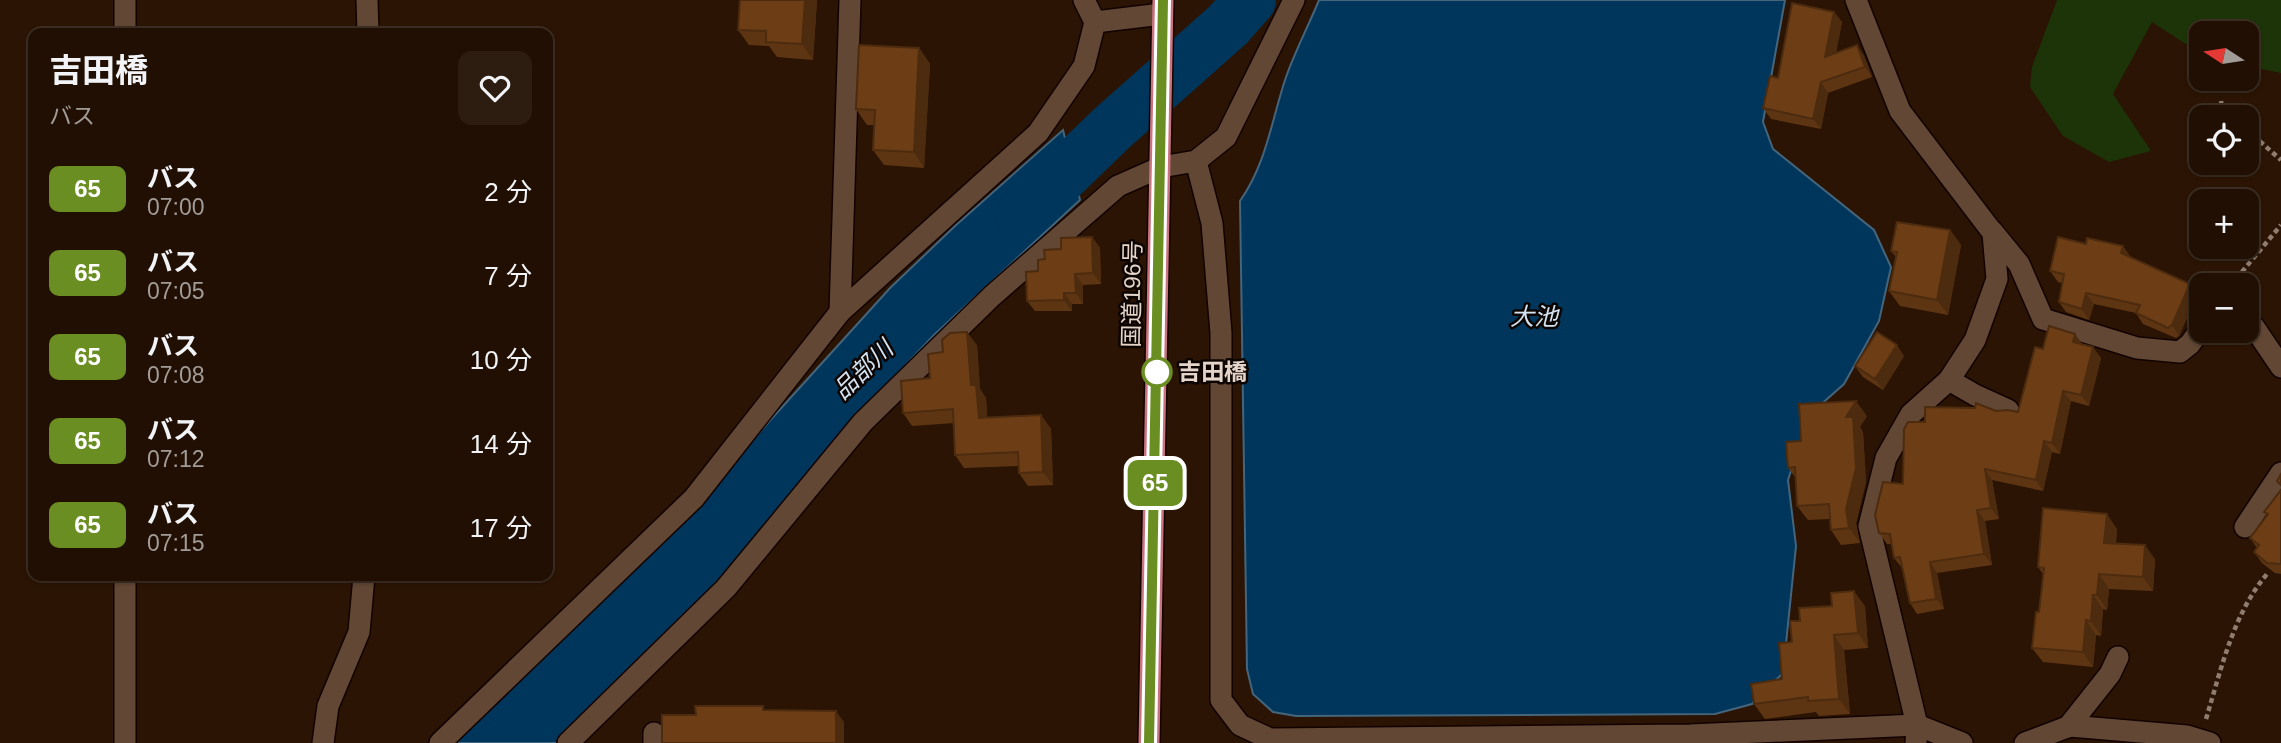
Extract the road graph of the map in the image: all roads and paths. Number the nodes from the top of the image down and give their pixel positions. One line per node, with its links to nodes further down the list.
1 (125, 0): 9 (street)
2 (367, 0): 10 (street)
3 (850, 0): 20 (street)
4 (1084, 0): 8 (street)
5 (1294, 0): 15 (street)
6 (1856, 0): 17 (street)
7 (1162, 5): 8 (street); 16 (highway, 国道196号)
8 (1095, 22): 20 (street)
9 (125, 28)
10 (368, 28)
11 (2221, 101): 12 (path)
12 (2222, 105)
13 (2259, 141): 14 (path)
14 (2281, 160)
15 (1196, 161): 16 (street); 33 (street)
16 (1161, 167): 39 (street); 40 (highway, 国道196号)
17 (1976, 210): 22 (street); 24 (street)
18 (2281, 225): 19 (path)
19 (2241, 273)
20 (839, 312): 38 (street)
21 (2259, 333): 23 (street)
22 (2191, 343)
23 (2281, 368)
24 (1950, 380): 25 (street); 34 (street)
25 (2008, 410)
26 (2281, 473): 27 (street)
27 (2245, 527)
28 (2267, 575): 35 (path)
29 (125, 581): 36 (street)
30 (364, 581): 37 (street)
31 (2118, 657): 32 (street)
32 (2068, 727): 35 (street); 43 (street)
33 (1842, 728): 34 (street); 41 (street)
34 (1916, 734): 42 (street)
35 (2205, 741)
36 (125, 743)
37 (323, 743)
38 (439, 743)
39 (568, 743)
40 (1149, 743)
41 (1824, 743)
42 (1962, 743)
43 (2025, 743)

